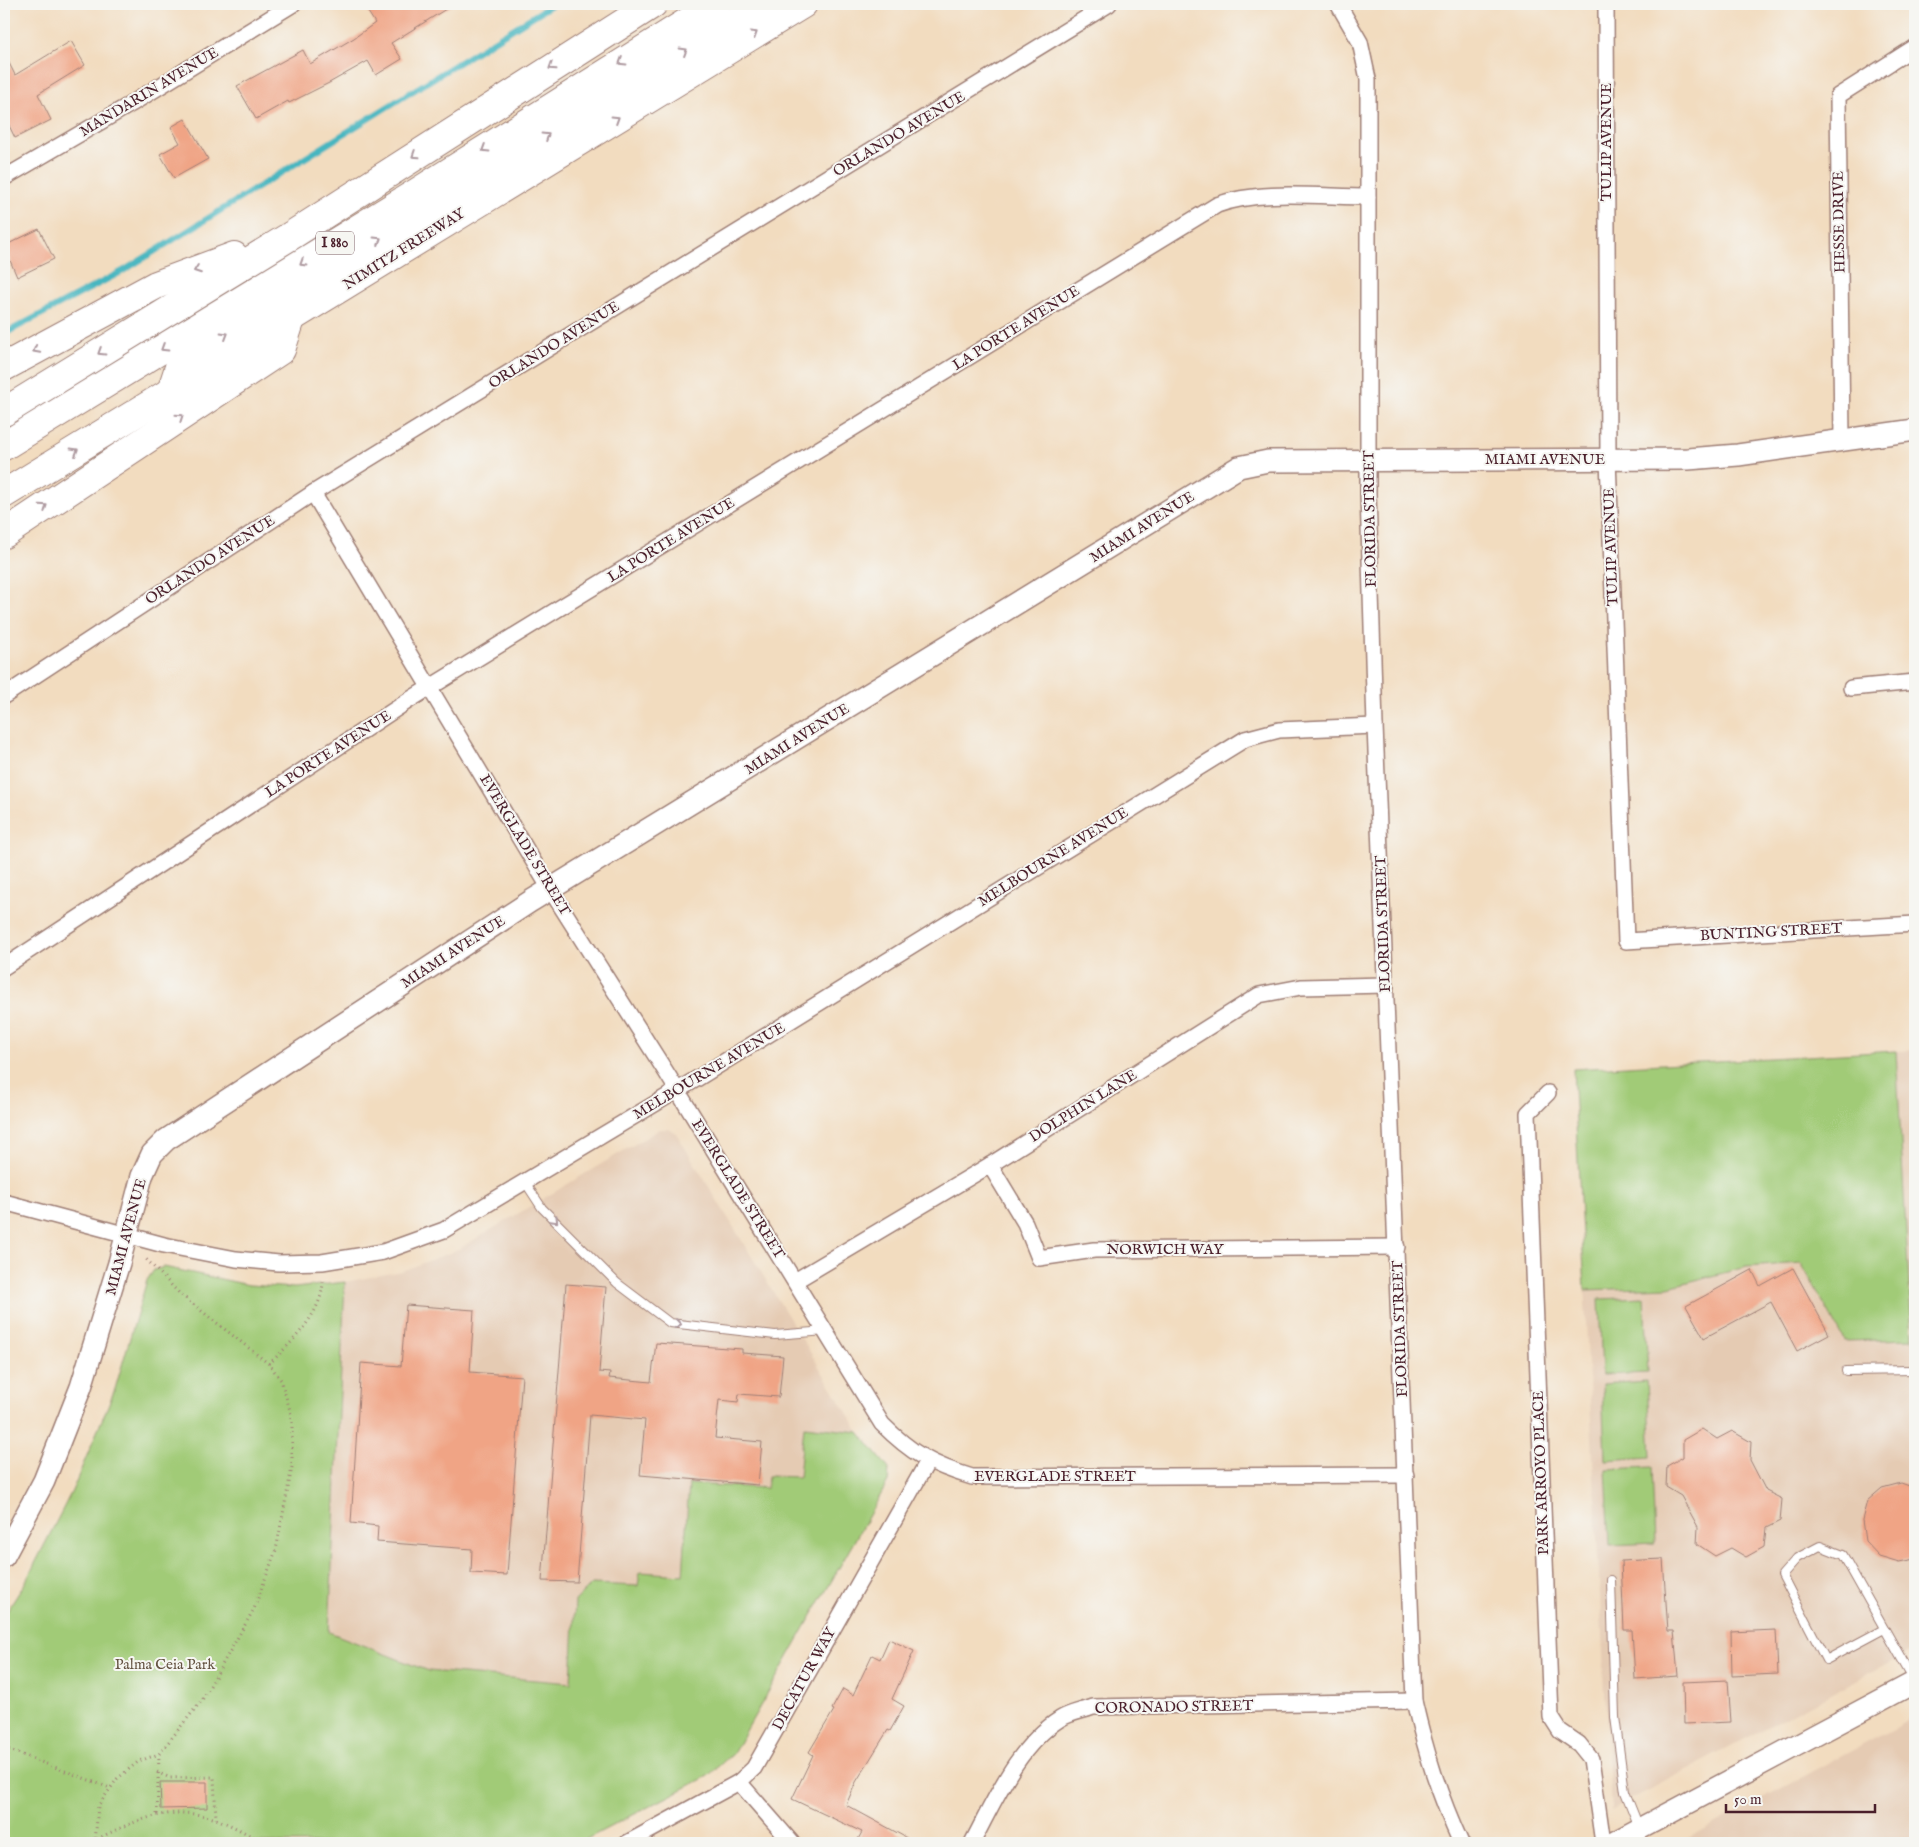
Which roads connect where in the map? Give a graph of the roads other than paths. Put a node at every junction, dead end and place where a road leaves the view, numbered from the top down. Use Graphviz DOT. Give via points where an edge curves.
graph roads {
  1 [pos="293,4"];
  2 [pos="652,4"];
  3 [pos="716,4"];
  4 [pos="763,4"];
  5 [pos="803,4"];
  6 [pos="1110,4"];
  7 [pos="1338,4"];
  8 [pos="1606,4"];
  9 [pos="663,36"];
  10 [pos="593,40"];
  11 [pos="1915,47"];
  12 [pos="4,178"];
  13 [pos="1368,197"];
  14 [pos="292,235"];
  15 [pos="291,319"];
  16 [pos="4,367"];
  17 [pos="171,392"];
  18 [pos="4,412"];
  19 [pos="1915,430"];
  20 [pos="1842,440"];
  21 [pos="4,446"];
  22 [pos="1608,459"];
  23 [pos="1369,460"];
  24 [pos="313,493"];
  25 [pos="4,494"];
  26 [pos="4,534"];
  27 [pos="1915,682"];
  28 [pos="430,688"];
  29 [pos="1851,688"];
  30 [pos="4,696"];
  31 [pos="1375,726"];
  32 [pos="550,889"];
  33 [pos="1915,924"];
  34 [pos="1626,940"];
  35 [pos="4,967"];
  36 [pos="1386,985"];
  37 [pos="677,1091"];
  38 [pos="1548,1093"];
  39 [pos="990,1165"];
  40 [pos="525,1182"];
  41 [pos="4,1202"];
  42 [pos="127,1235"];
  43 [pos="1397,1247"];
  44 [pos="795,1281"];
  45 [pos="826,1331"];
  46 [pos="1915,1370"];
  47 [pos="1846,1371"];
  48 [pos="928,1461"];
  49 [pos="1406,1475"];
  50 [pos="4,1556"];
  51 [pos="1611,1580"];
  52 [pos="1884,1628"];
  53 [pos="1915,1683"];
  54 [pos="1414,1701"];
  55 [pos="738,1782"];
  56 [pos="1640,1829"];
  57 [pos="626,1843"];
  58 [pos="792,1843"];
  59 [pos="972,1843"];
  60 [pos="1461,1843"];
  61 [pos="1603,1843"];
  62 [pos="1613,1843"];
  1 -- 12 [label="street, MANDARIN AVENUE"];
  2 -- 10 [label="highway, I 880"];
  3 -- 9 [label="highway, I 880"];
  17 -- 4 [label="highway, I 880, one-way" via="181,361"];
  15 -- 5 [label="highway, NIMITZ FREEWAY / I 880, one-way"];
  6 -- 24 [label="street, ORLANDO AVENUE"];
  7 -- 13 [label="street, FLORIDA STREET" via="1360,42 1368,79"];
  8 -- 22 [label="street, TULIP AVENUE"];
  9 -- 10 [label="highway"];
  9 -- 21 [label="highway, I 880, one-way" via="416,193"];
  10 -- 14 [label="highway, I 880, one-way"];
  11 -- 20 [label="street, HESSE DRIVE" via="1838,96"];
  13 -- 23 [label="street, FLORIDA STREET"];
  13 -- 28 [label="street, LA PORTE AVENUE" via="1256,196 1217,205"];
  14 -- 16 [label="highway, one-way" via="156,285"];
  14 -- 18 [label="highway, I 880, one-way"];
  15 -- 17 [label="highway, NIMITZ FREEWAY / I 880"];
  26 -- 15 [label="highway, one-way" via="282,350"];
  25 -- 17 [label="highway, NIMITZ FREEWAY / I 880, one-way"];
  19 -- 20 [label="street, MIAMI AVENUE"];
  20 -- 22 [label="street, MIAMI AVENUE" via="1738,455"];
  22 -- 23 [label="street, MIAMI AVENUE"];
  22 -- 34 [label="street, TULIP AVENUE"];
  23 -- 31 [label="street, FLORIDA STREET"];
  23 -- 32 [label="street, MIAMI AVENUE" via="1268,460 1239,467"];
  24 -- 28 [label="street, EVERGLADE STREET"];
  24 -- 30 [label="street, ORLANDO AVENUE"];
  27 -- 29 [label="street"];
  28 -- 32 [label="street, EVERGLADE STREET"];
  28 -- 35 [label="street, LA PORTE AVENUE"];
  31 -- 36 [label="street, FLORIDA STREET"];
  31 -- 37 [label="street, MELBOURNE AVENUE" via="1279,730 1245,739"];
  32 -- 37 [label="street, EVERGLADE STREET"];
  32 -- 42 [label="street, MIAMI AVENUE" via="166,1140 152,1154 142,1176"];
  33 -- 34 [label="street, BUNTING STREET"];
  36 -- 39 [label="street, DOLPHIN LANE" via="1301,987 1259,995"];
  36 -- 43 [label="street, FLORIDA STREET"];
  37 -- 40 [label="street, MELBOURNE AVENUE"];
  37 -- 44 [label="street, EVERGLADE STREET"];
  38 -- 61 [label="street, PARK ARROYO PLACE" via="1528,1113 1551,1717 1560,1731 1579,1744 1591,1759"];
  39 -- 43 [label="street, NORWICH WAY" via="1025,1223 1039,1258 1094,1250"];
  39 -- 44 [label="street, DOLPHIN LANE"];
  40 -- 42 [label="street, MELBOURNE AVENUE" via="444,1230 383,1252 322,1262 236,1259"];
  40 -- 45 [label="lane, one-way" via="542,1208 617,1283 670,1323 775,1334"];
  41 -- 42 [label="street, MELBOURNE AVENUE"];
  42 -- 50 [label="street, MIAMI AVENUE" via="81,1387 44,1481"];
  43 -- 49 [label="street, FLORIDA STREET"];
  44 -- 45 [label="street, EVERGLADE STREET"];
  45 -- 48 [label="street, EVERGLADE STREET" via="882,1424 904,1446"];
  46 -- 47 [label="lane"];
  48 -- 49 [label="street, EVERGLADE STREET" via="972,1477"];
  48 -- 55 [label="street, DECATUR WAY" via="754,1768"];
  49 -- 54 [label="street, FLORIDA STREET"];
  51 -- 56 [label="lane" via="1615,1717 1626,1792"];
  52 -- 52 [label="lane" via="1843,1555 1820,1546 1797,1558 1782,1575 1826,1660"];
  52 -- 53 [label="lane"];
  53 -- 56 [label="street"];
  54 -- 59 [label="street, CORONADO STREET" via="1093,1707 1062,1718 1037,1736 1004,1784"];
  54 -- 60 [label="street, FLORIDA STREET" via="1428,1759"];
  55 -- 57 [label="street, DECATUR WAY"];
  55 -- 58 [label="street"];
  56 -- 62 [label="street"];
}
